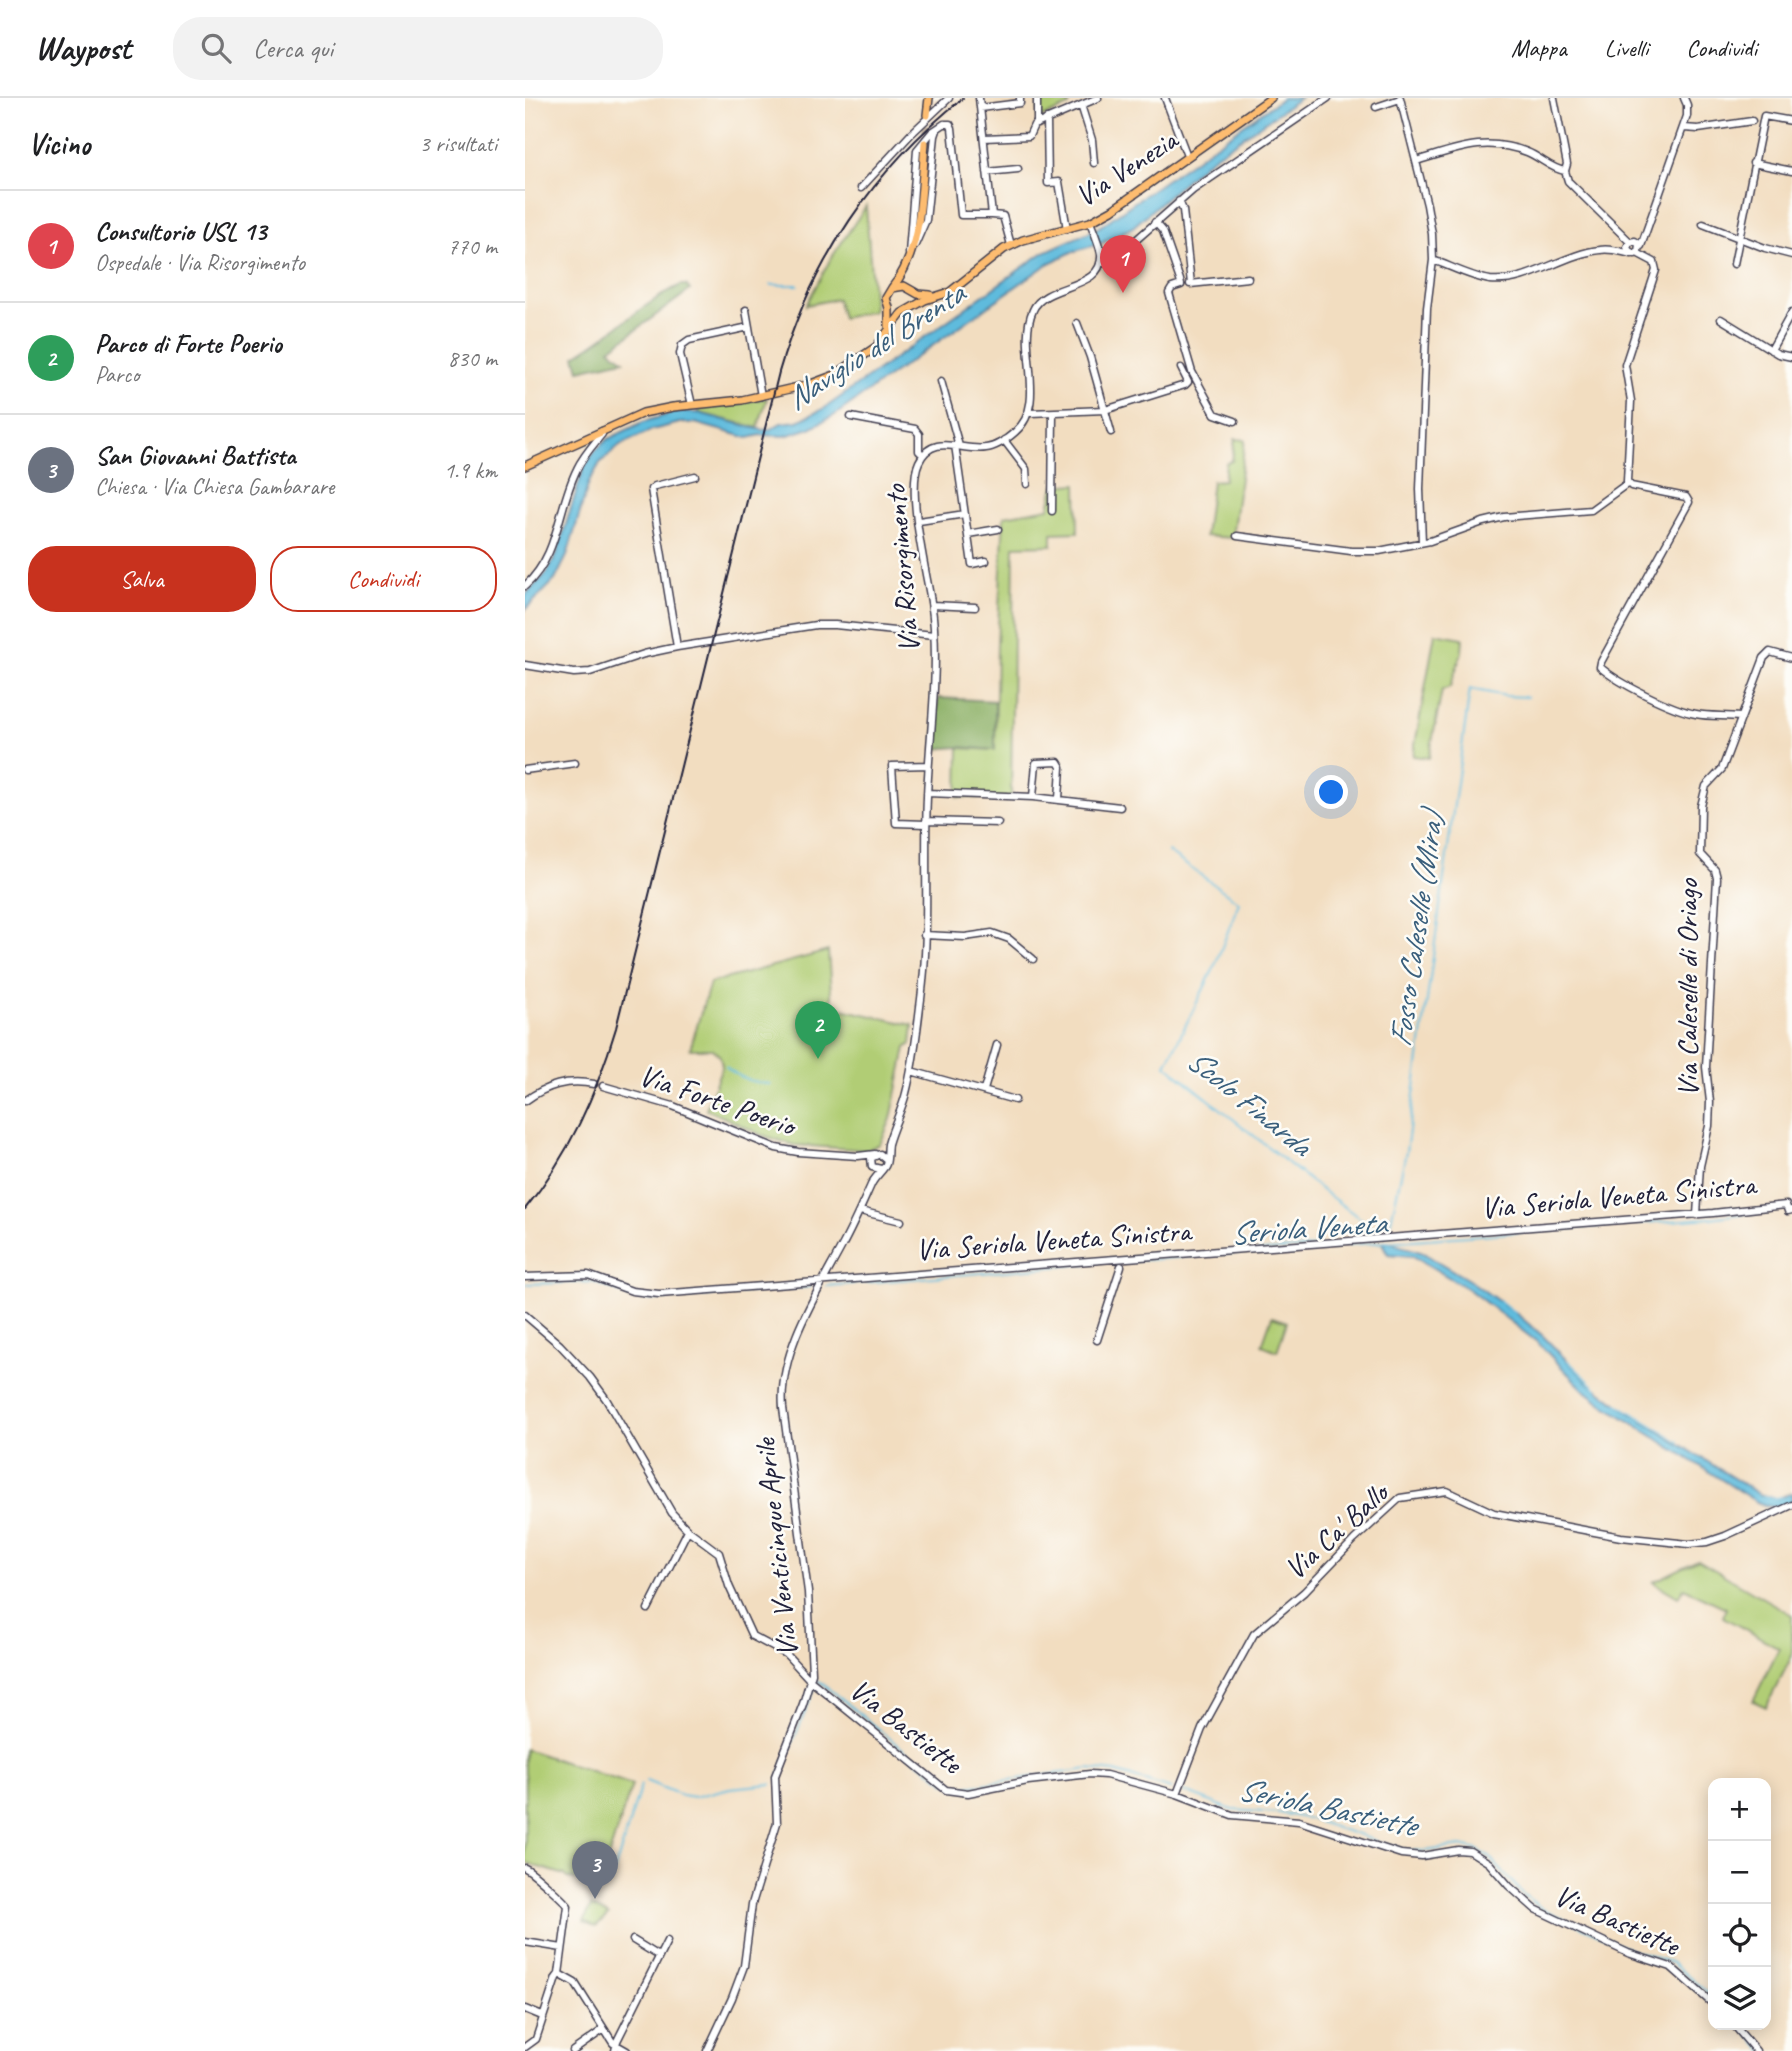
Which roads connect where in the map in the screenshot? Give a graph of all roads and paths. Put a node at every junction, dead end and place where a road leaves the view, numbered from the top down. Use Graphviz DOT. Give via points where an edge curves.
graph roads {
  1 [pos="929,98"];
  2 [pos="949,98"];
  3 [pos="979,98"];
  4 [pos="1020,98"];
  5 [pos="1037,98"];
  6 [pos="1070,98"];
  7 [pos="1098,98"];
  8 [pos="1165,98"];
  9 [pos="1271,98"];
  10 [pos="1328,98"];
  11 [pos="1400,98"];
  12 [pos="1554,98"];
  13 [pos="1684,98"];
  14 [pos="1081,105"];
  15 [pos="1376,107"];
  16 [pos="980,108"];
  17 [pos="1072,109"];
  18 [pos="927,115"];
  19 [pos="1047,120"];
  20 [pos="1752,121"];
  21 [pos="1792,121"];
  22 [pos="944,124"];
  23 [pos="1037,124"];
  24 [pos="1684,128"];
  25 [pos="983,138"];
  26 [pos="925,143"];
  27 [pos="1187,156"];
  28 [pos="1416,162"];
  29 [pos="1094,163"];
  30 [pos="1753,163"];
  31 [pos="1018,169"];
  32 [pos="1565,171"];
  33 [pos="1792,171"];
  34 [pos="987,172"];
  35 [pos="861,188"];
  36 [pos="1179,201"];
  37 [pos="992,215"];
  38 [pos="1156,222"];
  39 [pos="1703,224"];
  40 [pos="1091,225"];
  41 [pos="1067,229"];
  42 [pos="1739,237"];
  43 [pos="1630,242"];
  44 [pos="1011,245"];
  45 [pos="1099,248"];
  46 [pos="1123,249"];
  47 [pos="1637,251"];
  48 [pos="1792,255"];
  49 [pos="909,259"];
  50 [pos="1433,260"];
  51 [pos="1100,262"];
  52 [pos="1734,264"];
  53 [pos="1248,278"];
  54 [pos="963,281"];
  55 [pos="1191,284"];
  56 [pos="1181,285"];
  57 [pos="892,288"];
  58 [pos="910,290"];
  59 [pos="913,305"];
  60 [pos="890,308"];
  61 [pos="745,310"];
  62 [pos="1792,312"];
  63 [pos="902,313"];
  64 [pos="1721,319"];
  65 [pos="1077,323"];
  66 [pos="749,327"];
  67 [pos="889,330"];
  68 [pos="1771,351"];
  69 [pos="1792,357"];
  70 [pos="1181,368"];
  71 [pos="941,381"];
  72 [pos="761,396"];
  73 [pos="692,405"];
  74 [pos="1105,410"];
  75 [pos="1030,413"];
  76 [pos="1053,413"];
  77 [pos="851,417"];
  78 [pos="1235,421"];
  79 [pos="602,430"];
  80 [pos="1111,432"];
  81 [pos="1005,440"];
  82 [pos="957,445"];
  83 [pos="923,455"];
  84 [pos="525,467"];
  85 [pos="695,476"];
  86 [pos="1027,484"];
  87 [pos="1628,484"];
  88 [pos="1052,510"];
  89 [pos="965,514"];
  90 [pos="919,521"];
  91 [pos="998,529"];
  92 [pos="968,534"];
  93 [pos="1237,536"];
  94 [pos="1422,542"];
  95 [pos="986,561"];
  96 [pos="525,586"];
  97 [pos="932,606"];
  98 [pos="975,607"];
  99 [pos="934,635"];
  100 [pos="677,647"];
  101 [pos="1792,658"];
  102 [pos="525,665"];
  103 [pos="1740,717"];
  104 [pos="575,763"];
  105 [pos="928,765"];
  106 [pos="525,770"];
  107 [pos="927,793"];
  108 [pos="1033,797"];
  109 [pos="1059,799"];
  110 [pos="1120,807"];
  111 [pos="926,822"];
  112 [pos="997,823"];
  113 [pos="924,935"];
  114 [pos="1033,959"];
  115 [pos="997,1045"];
  116 [pos="911,1071"];
  117 [pos="594,1084"];
  118 [pos="603,1086"];
  119 [pos="984,1090"];
  120 [pos="1015,1100"];
  121 [pos="525,1101"];
  122 [pos="888,1145"];
  123 [pos="876,1154"];
  124 [pos="858,1156"];
  125 [pos="886,1159"];
  126 [pos="871,1165"];
  127 [pos="881,1169"];
  128 [pos="872,1181"];
  129 [pos="1788,1208"];
  130 [pos="860,1211"];
  131 [pos="1697,1214"];
  132 [pos="901,1221"];
  133 [pos="1121,1266"];
  134 [pos="525,1278"];
  135 [pos="822,1280"];
  136 [pos="525,1315"];
  137 [pos="1097,1340"];
  138 [pos="1792,1505"];
  139 [pos="688,1531"];
  140 [pos="647,1609"];
  141 [pos="811,1681"];
  142 [pos="1177,1794"];
  143 [pos="525,1868"];
  144 [pos="633,1940"];
  145 [pos="667,1941"];
  146 [pos="525,1942"];
  147 [pos="562,1948"];
  148 [pos="659,1956"];
  149 [pos="559,1974"];
  150 [pos="1708,2000"];
  151 [pos="525,2009"];
  152 [pos="542,2016"];
  153 [pos="604,2029"];
  154 [pos="1738,2030"];
  155 [pos="525,2047"];
  156 [pos="616,2048"];
  157 [pos="573,2051"];
  158 [pos="627,2051"];
  159 [pos="707,2051"];
  160 [pos="1756,2051"];
  1 -- 18 [label="main road"];
  2 -- 35 [label="street"];
  3 -- 16 [label="street"];
  4 -- 16 [label="street" via="1020,103"];
  5 -- 23 [label="street"];
  6 -- 17 [label="street"];
  7 -- 14 [label="street"];
  8 -- 27 [label="street"];
  9 -- 27 [label="main road, Via Venezia"];
  10 -- 36 [label="street"];
  11 -- 15 [label="street"];
  11 -- 28 [label="street"];
  12 -- 32 [label="street"];
  13 -- 24 [label="street" via="1688,109"];
  14 -- 17 [label="street"];
  14 -- 29 [label="street"];
  16 -- 25 [label="street"];
  17 -- 19 [label="street"];
  19 -- 23 [label="street"];
  19 -- 41 [label="street" via="1048,183 1059,182"];
  20 -- 24 [label="street"];
  21 -- 30 [label="street" via="1764,116"];
  22 -- 37 [label="street" via="952,128 961,215"];
  22 -- 49 [label="street" via="935,136 926,220"];
  22 -- 49 [label="street" via="917,150"];
  23 -- 25 [label="street" via="1030,136"];
  24 -- 47 [label="street"];
  25 -- 34 [label="street"];
  26 -- 49 [label="main road" via="921,199"];
  27 -- 40 [label="main road, Via Venezia"];
  28 -- 32 [label="street" via="1482,143 1527,152"];
  28 -- 50 [label="street" via="1430,219"];
  30 -- 33 [label="street"];
  30 -- 42 [label="street"];
  31 -- 34 [label="street"];
  32 -- 43 [label="street" via="1568,181"];
  34 -- 37 [label="street"];
  36 -- 38 [label="street"];
  36 -- 55 [label="street"];
  37 -- 44 [label="street" via="1003,216"];
  38 -- 46 [label="street"];
  38 -- 56 [label="street"];
  39 -- 42 [label="street"];
  40 -- 41 [label="main road, Via Venezia"];
  40 -- 45 [label="street"];
  41 -- 44 [label="main road, Via Venezia"];
  42 -- 48 [label="street"];
  42 -- 52 [label="street"];
  43 -- 47 [label="street" via="1635,241"];
  43 -- 47 [label="street" via="1627,247"];
  44 -- 54 [label="main road, Via Venezia"];
  45 -- 46 [label="street" via="1110,253"];
  45 -- 51 [label="street"];
  46 -- 51 [label="street"];
  47 -- 50 [label="street" via="1596,250 1498,280"];
  47 -- 87 [label="street" via="1654,262 1656,270 1625,365 1630,394"];
  49 -- 57 [label="main road"];
  49 -- 58 [label="main road" via="906,276"];
  50 -- 94 [label="street" via="1427,308"];
  51 -- 75 [label="street" via="1090,277 1039,300 1033,308"];
  53 -- 55 [label="street"];
  54 -- 58 [label="main road, Via Venezia" via="932,294"];
  54 -- 59 [label="main road, Via Venezia" via="945,294"];
  55 -- 56 [label="street"];
  56 -- 78 [label="street" via="1169,293 1192,372 1215,414"];
  57 -- 58 [label="main road" via="901,285"];
  57 -- 60 [label="main road" via="886,298"];
  58 -- 59 [label="main road"];
  59 -- 63 [label="main road"];
  60 -- 63 [label="main road"];
  60 -- 67 [label="main road"];
  61 -- 66 [label="street"];
  62 -- 68 [label="street"];
  63 -- 67 [label="main road"];
  64 -- 68 [label="street"];
  65 -- 74 [label="street"];
  66 -- 72 [label="street"];
  66 -- 73 [label="street" via="682,345"];
  67 -- 72 [label="main road" via="876,347 841,371 819,382"];
  68 -- 69 [label="street"];
  70 -- 74 [label="street" via="1187,384"];
  71 -- 82 [label="street"];
  72 -- 73 [label="main road"];
  73 -- 79 [label="main road" via="643,413"];
  74 -- 76 [label="street"];
  74 -- 80 [label="street"];
  75 -- 76 [label="street"];
  75 -- 81 [label="street"];
  76 -- 88 [label="street"];
  77 -- 83 [label="street, Via Risorgimento" via="915,429"];
  79 -- 84 [label="main road"];
  79 -- 96 [label="street" via="576,470 551,549"];
  81 -- 82 [label="street, Via Risorgimento" via="986,448"];
  81 -- 86 [label="street" via="1026,469"];
  82 -- 83 [label="street, Via Risorgimento" via="937,446"];
  82 -- 89 [label="street"];
  83 -- 90 [label="street, Via Risorgimento" via="915,481"];
  85 -- 100 [label="street" via="651,489"];
  87 -- 94 [label="street" via="1591,510 1504,517"];
  87 -- 103 [label="street" via="1686,497 1689,502 1600,667 1685,711"];
  89 -- 90 [label="street"];
  89 -- 92 [label="street"];
  90 -- 97 [label="street, Via Risorgimento"];
  91 -- 92 [label="street"];
  92 -- 95 [label="street" via="972,564"];
  93 -- 94 [label="street" via="1369,552"];
  97 -- 98 [label="street"];
  97 -- 99 [label="street, Via Risorgimento"];
  99 -- 100 [label="street" via="823,625"];
  99 -- 105 [label="street, Via Risorgimento"];
  100 -- 102 [label="street" via="590,673"];
  101 -- 103 [label="street, Via Caleselle di Oriago" via="1766,654"];
  103 -- 131 [label="street, Via Caleselle di Oriago" via="1722,769 1707,783 1701,806 1700,854 1717,878 1706,1067 1709,1126 1700,1166"];
  104 -- 106 [label="street"];
  105 -- 107 [label="street, Via Risorgimento"];
  105 -- 111 [label="street" via="892,766 897,823"];
  107 -- 108 [label="street"];
  107 -- 111 [label="street, Via Risorgimento"];
  108 -- 109 [label="street"];
  108 -- 109 [label="street" via="1036,763 1058,762"];
  109 -- 110 [label="street"];
  111 -- 112 [label="street"];
  111 -- 113 [label="street, Via Risorgimento"];
  113 -- 114 [label="street" via="992,933 1009,939"];
  113 -- 116 [label="street, Via Risorgimento"];
  115 -- 119 [label="street"];
  116 -- 119 [label="street"];
  116 -- 122 [label="street, Via Risorgimento"];
  117 -- 121 [label="street, Via Forte Poerio" via="559,1083"];
  118 -- 124 [label="street, Via Forte Poerio" via="673,1107 776,1148"];
  119 -- 120 [label="street"];
  122 -- 123 [label="street, Via Risorgimento"];
  122 -- 125 [label="street, Via Risorgimento"];
  123 -- 124 [label="street"];
  123 -- 125 [label="street"];
  123 -- 126 [label="street, Via Risorgimento"];
  124 -- 126 [label="street"];
  125 -- 127 [label="street, Via Risorgimento"];
  126 -- 127 [label="street"];
  126 -- 128 [label="street, Via Risorgimento"];
  127 -- 128 [label="street, Via Risorgimento"];
  128 -- 130 [label="street, Via Risorgimento"];
  129 -- 131 [label="street, Via Seriola Veneta Sinistra"];
  130 -- 132 [label="street"];
  130 -- 135 [label="street, Via Risorgimento"];
  131 -- 135 [label="street, Via Seriola Veneta Sinistra"];
  133 -- 137 [label="street"];
  134 -- 135 [label="street, Via Seriola Veneta Sinistra" via="588,1275 647,1294"];
  135 -- 141 [label="street, Via Venticinque Aprile" via="781,1387 808,1592"];
  136 -- 139 [label="street, Via Bastiette" via="561,1345 599,1388 659,1493"];
  138 -- 142 [label="street, Via Ca' Ballo" via="1725,1536 1689,1544 1621,1537 1495,1513 1447,1491 1400,1498 1254,1634 1202,1729"];
  139 -- 140 [label="street"];
  139 -- 141 [label="street, Via Bastiette" via="719,1553 752,1636 794,1661"];
  141 -- 142 [label="street, Via Bastiette" via="953,1792 1090,1773"];
  141 -- 159 [label="street, Via Venticinque Aprile" via="775,1776 777,1823 752,1904 744,1966"];
  142 -- 150 [label="street, Via Bastiette" via="1232,1815 1299,1821 1401,1854 1474,1852 1535,1909 1628,1953 1671,1967"];
  143 -- 147 [label="street" via="567,1903"];
  144 -- 148 [label="street"];
  145 -- 148 [label="street"];
  146 -- 147 [label="street"];
  147 -- 149 [label="street"];
  148 -- 156 [label="street"];
  149 -- 152 [label="street"];
  149 -- 153 [label="street" via="579,1987"];
  151 -- 152 [label="street"];
  152 -- 155 [label="street" via="536,2039"];
  153 -- 156 [label="street"];
  153 -- 157 [label="street"];
  154 -- 160 [label="street"];
  156 -- 158 [label="street"];
}
